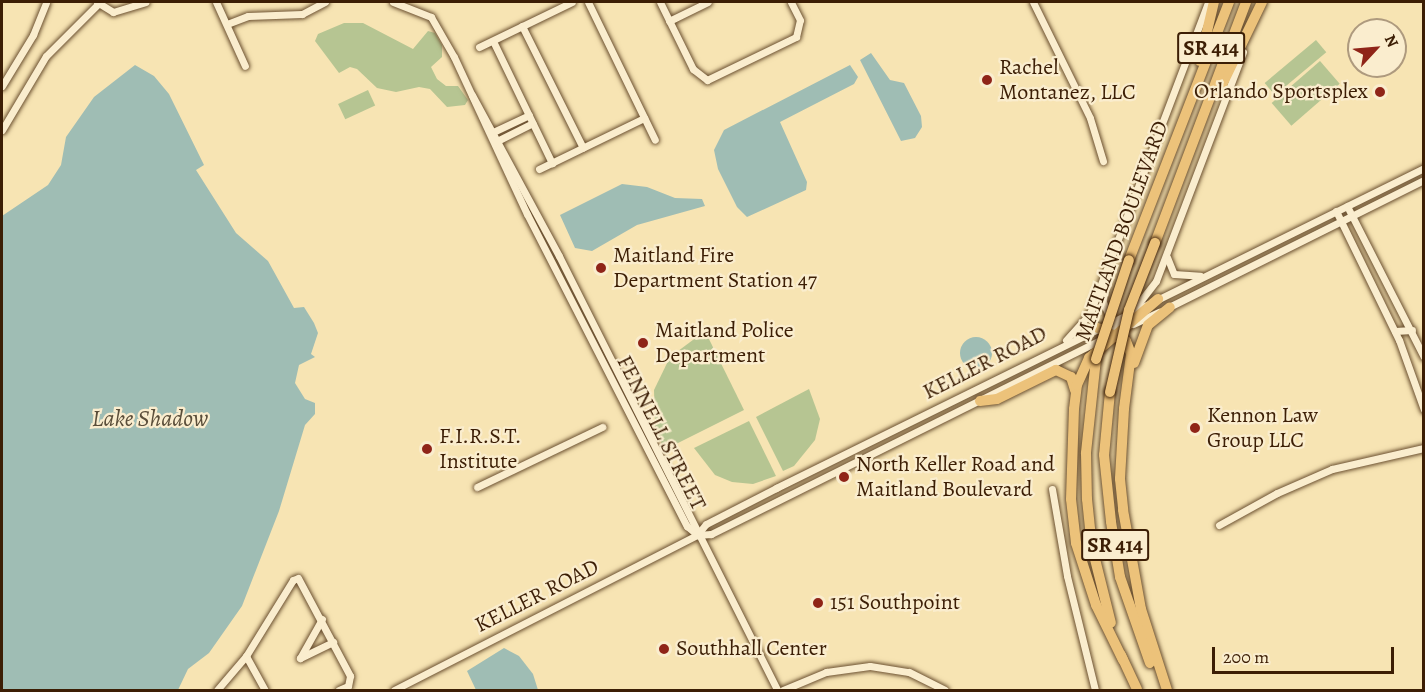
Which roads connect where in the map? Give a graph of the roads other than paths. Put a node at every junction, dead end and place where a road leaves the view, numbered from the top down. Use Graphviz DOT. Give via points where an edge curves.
graph roads {
  1 [pos="46,2"];
  2 [pos="98,2"];
  3 [pos="146,2"];
  4 [pos="216,2"];
  5 [pos="325,2"];
  6 [pos="393,2"];
  7 [pos="572,2"];
  8 [pos="588,2"];
  9 [pos="660,2"];
  10 [pos="708,2"];
  11 [pos="791,2"];
  12 [pos="1033,2"];
  13 [pos="1208,2"];
  14 [pos="1214,2"];
  15 [pos="1229,2"];
  16 [pos="1246,2"];
  17 [pos="1262,2"];
  18 [pos="669,21"];
  19 [pos="227,24"];
  20 [pos="522,26"];
  21 [pos="493,41"];
  22 [pos="479,47"];
  23 [pos="245,66"];
  24 [pos="2,86"];
  25 [pos="1193,94"];
  26 [pos="529,115"];
  27 [pos="644,118"];
  28 [pos="514,122"];
  29 [pos="533,123"];
  30 [pos="2,130"];
  31 [pos="518,130"];
  32 [pos="491,133"];
  33 [pos="655,140"];
  34 [pos="495,141"];
  35 [pos="583,148"];
  36 [pos="1190,153"];
  37 [pos="1103,161"];
  38 [pos="552,163"];
  39 [pos="1424,168"];
  40 [pos="539,169"];
  41 [pos="1424,180"];
  42 [pos="1347,206"];
  43 [pos="1336,211"];
  44 [pos="1353,215"];
  45 [pos="1341,221"];
  46 [pos="1167,252"];
  47 [pos="1109,264"];
  48 [pos="1202,275"];
  49 [pos="1158,298"];
  50 [pos="1170,307"];
  51 [pos="1131,311"];
  52 [pos="1098,328"];
  53 [pos="1117,328"];
  54 [pos="1412,330"];
  55 [pos="1395,331"];
  56 [pos="1399,340"];
  57 [pos="1062,345"];
  58 [pos="1424,357"];
  59 [pos="1129,375"];
  60 [pos="1076,391"];
  61 [pos="964,394"];
  62 [pos="955,398"];
  63 [pos="980,401"];
  64 [pos="965,408"];
  65 [pos="1424,410"];
  66 [pos="602,427"];
  67 [pos="1424,448"];
  68 [pos="851,450"];
  69 [pos="857,461"];
  70 [pos="477,487"];
  71 [pos="1052,489"];
  72 [pos="1219,525"];
  73 [pos="697,535"];
  74 [pos="322,619"];
  75 [pos="333,642"];
  76 [pos="246,656"];
  77 [pos="1123,660"];
  78 [pos="217,690"];
  79 [pos="265,690"];
  80 [pos="339,690"];
  81 [pos="393,690"];
  82 [pos="777,690"];
  83 [pos="783,690"];
  84 [pos="945,690"];
  85 [pos="1095,690"];
  86 [pos="1137,690"];
  87 [pos="1165,690"];
  1 -- 24 [label="street" via="33,34"];
  2 -- 3 [label="street" via="113,12"];
  2 -- 30 [label="street" via="46,56"];
  4 -- 19 [label="street"];
  5 -- 19 [label="street" via="302,14 248,16"];
  6 -- 32 [label="street, FENNELL STREET" via="431,17"];
  7 -- 20 [label="street"];
  8 -- 27 [label="street"];
  9 -- 18 [label="street"];
  10 -- 18 [label="street"];
  11 -- 18 [label="street" via="800,20 796,37 706,80 697,77"];
  12 -- 37 [label="street" via="1090,118"];
  13 -- 47 [label="street"];
  14 -- 25 [label="highway"];
  15 -- 25 [label="highway, MAITLAND BOULEVARD / SR 414"];
  16 -- 36 [label="highway, MAITLAND BOULEVARD / SR 414"];
  17 -- 36 [label="highway"];
  17 -- 46 [label="street"];
  19 -- 23 [label="street"];
  20 -- 21 [label="street"];
  20 -- 35 [label="street"];
  21 -- 22 [label="street"];
  21 -- 26 [label="street"];
  25 -- 77 [label="highway, MAITLAND BOULEVARD / SR 414, bridge" via="1129,260 1096,359 1089,409 1086,453 1092,547"];
  26 -- 28 [label="street"];
  26 -- 29 [label="street"];
  27 -- 33 [label="street"];
  27 -- 35 [label="street"];
  28 -- 31 [label="street"];
  28 -- 32 [label="street"];
  29 -- 31 [label="street"];
  29 -- 38 [label="street"];
  31 -- 34 [label="street"];
  32 -- 34 [label="street, FENNELL STREET"];
  34 -- 73 [label="street, FENNELL STREET"];
  35 -- 38 [label="street"];
  36 -- 87 [label="highway, MAITLAND BOULEVARD / SR 414, bridge" via="1129,310 1110,392 1104,455 1120,577 1137,632"];
  38 -- 40 [label="street"];
  39 -- 42 [label="street, KELLER ROAD"];
  41 -- 44 [label="street, KELLER ROAD"];
  42 -- 43 [label="street, KELLER ROAD"];
  42 -- 44 [label="street"];
  43 -- 45 [label="street"];
  43 -- 48 [label="street, KELLER ROAD"];
  44 -- 45 [label="street, KELLER ROAD"];
  44 -- 54 [label="street"];
  45 -- 50 [label="street, KELLER ROAD"];
  45 -- 55 [label="street"];
  46 -- 48 [label="street" via="1174,274"];
  46 -- 51 [label="street" via="1156,281"];
  47 -- 53 [label="street" via="1103,302"];
  47 -- 57 [label="street" via="1090,313"];
  48 -- 49 [label="street, KELLER ROAD"];
  49 -- 51 [label="street, KELLER ROAD"];
  49 -- 53 [label="highway"];
  50 -- 53 [label="street, KELLER ROAD"];
  50 -- 59 [label="highway" via="1148,325"];
  51 -- 53 [label="street, KELLER ROAD"];
  52 -- 53 [label="highway"];
  52 -- 57 [label="street, KELLER ROAD"];
  53 -- 59 [label="highway" via="1129,346"];
  53 -- 60 [label="highway" via="1083,366"];
  53 -- 63 [label="street, KELLER ROAD"];
  54 -- 55 [label="street"];
  54 -- 56 [label="street"];
  54 -- 58 [label="street"];
  55 -- 56 [label="street"];
  56 -- 65 [label="street"];
  57 -- 61 [label="street, KELLER ROAD"];
  59 -- 87 [label="highway" via="1120,469 1123,510 1141,609"];
  60 -- 63 [label="highway" via="1071,377 1056,370 997,399"];
  60 -- 77 [label="highway" via="1071,499 1076,543 1096,605"];
  61 -- 62 [label="street, KELLER ROAD"];
  61 -- 64 [label="street"];
  62 -- 64 [label="street"];
  62 -- 68 [label="street, KELLER ROAD"];
  63 -- 64 [label="street, KELLER ROAD"];
  64 -- 69 [label="street, KELLER ROAD"];
  66 -- 70 [label="street"];
  67 -- 72 [label="street" via="1332,469 1276,493"];
  68 -- 69 [label="street"];
  68 -- 73 [label="street, KELLER ROAD" via="706,524"];
  69 -- 73 [label="street, KELLER ROAD" via="711,534"];
  71 -- 85 [label="street" via="1069,588"];
  73 -- 81 [label="street, KELLER ROAD"];
  73 -- 82 [label="street, FENNELL STREET"];
  74 -- 75 [label="street"];
  74 -- 75 [label="street" via="300,658"];
  74 -- 76 [label="street" via="303,580 293,580"];
  75 -- 80 [label="street" via="351,681"];
  76 -- 78 [label="street"];
  76 -- 79 [label="street"];
  77 -- 86 [label="highway, MAITLAND BOULEVARD / SR 414"];
  83 -- 84 [label="street" via="826,672 870,666 909,672"];
}
